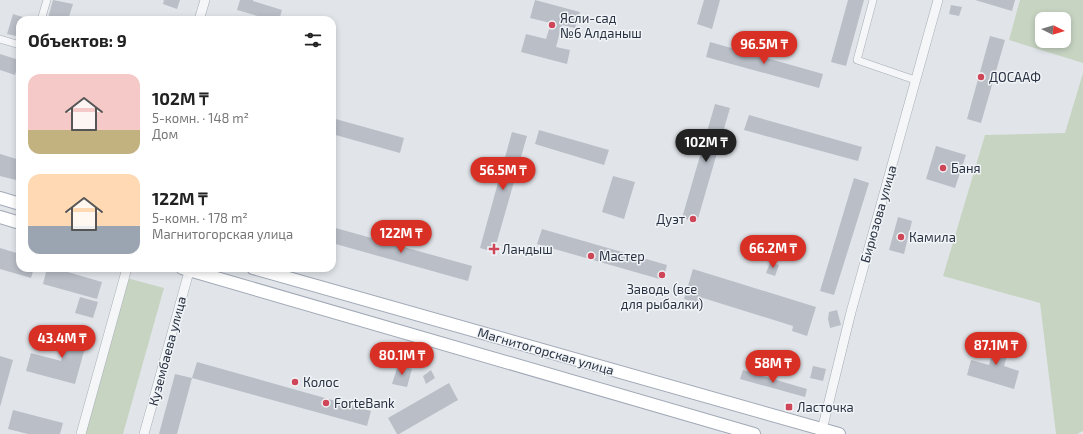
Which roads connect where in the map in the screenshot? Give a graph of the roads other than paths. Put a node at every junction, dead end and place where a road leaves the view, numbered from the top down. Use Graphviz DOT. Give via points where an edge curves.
graph roads {
  1 [pos="47,0"];
  2 [pos="205,0"];
  3 [pos="873,0"];
  4 [pos="938,0"];
  5 [pos="42,16"];
  6 [pos="200,16"];
  7 [pos="0,39"];
  8 [pos="16,44"];
  9 [pos="915,80"];
  10 [pos="0,198"];
  11 [pos="16,203"];
  12 [pos="0,217"];
  13 [pos="16,222"];
  14 [pos="127,272"];
  15 [pos="186,272"];
  16 [pos="197,272"];
  17 [pos="266,272"];
  18 [pos="821,432"];
  19 [pos="81,434"];
  20 [pos="144,434"];
  21 [pos="754,434"];
  22 [pos="839,434"];
  1 -- 5 [label="street"];
  2 -- 6 [label="street"];
  3 -- 9 [label="street" via="857,60"];
  4 -- 9 [label="street, Бирюзова улица"];
  7 -- 8 [label="street"];
  9 -- 18 [label="street, Бирюзова улица"];
  10 -- 11 [label="main road"];
  12 -- 13 [label="main road"];
  14 -- 19 [label="street"];
  15 -- 20 [label="street, Кузембаева улица"];
  16 -- 21 [label="main road, Магнитогорская улица"];
  17 -- 18 [label="main road, Магнитогорская улица"];
  18 -- 22 [label="main road, Магнитогорская улица"];
}
